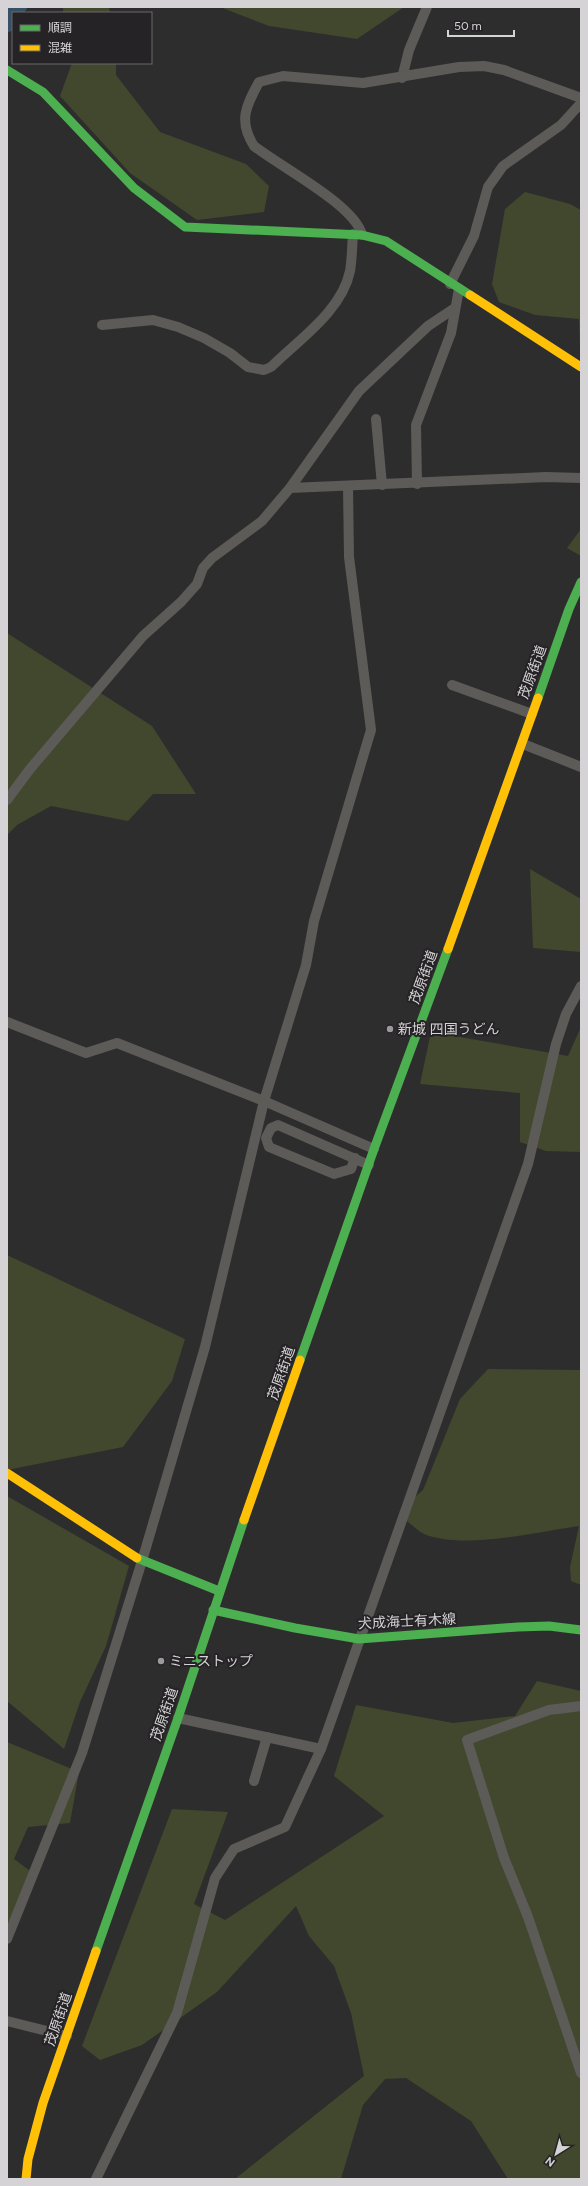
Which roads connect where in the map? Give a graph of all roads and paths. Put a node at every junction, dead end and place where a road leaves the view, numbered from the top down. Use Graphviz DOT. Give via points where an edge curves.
graph roads {
  1 [pos="426,7"];
  2 [pos="10,71"];
  3 [pos="402,78"];
  4 [pos="581,98"];
  5 [pos="581,103"];
  6 [pos="358,235"];
  7 [pos="455,286"];
  8 [pos="455,308"];
  9 [pos="102,325"];
  10 [pos="581,367"];
  11 [pos="376,419"];
  12 [pos="581,478"];
  13 [pos="417,484"];
  14 [pos="382,485"];
  15 [pos="348,487"];
  16 [pos="290,488"];
  17 [pos="581,582"];
  18 [pos="452,685"];
  19 [pos="532,714"];
  20 [pos="523,744"];
  21 [pos="581,767"];
  22 [pos="7,800"];
  23 [pos="581,986"];
  24 [pos="7,1022"];
  25 [pos="264,1101"];
  26 [pos="374,1149"];
  27 [pos="354,1158"];
  28 [pos="369,1165"];
  29 [pos="7,1473"];
  30 [pos="142,1561"];
  31 [pos="219,1591"];
  32 [pos="213,1610"];
  33 [pos="581,1630"];
  34 [pos="359,1639"];
  35 [pos="581,1706"];
  36 [pos="178,1718"];
  37 [pos="267,1737"];
  38 [pos="321,1749"];
  39 [pos="254,1780"];
  40 [pos="7,1939"];
  41 [pos="7,2021"];
  42 [pos="67,2036"];
  43 [pos="581,2073"];
  44 [pos="26,2179"];
  45 [pos="96,2179"];
  1 -- 3 [label="street" via="409,50"];
  2 -- 6 [label="main road" via="44,92 134,188 185,227"];
  3 -- 4 [label="street" via="459,67 484,66 504,70"];
  3 -- 6 [label="street" via="363,83 283,76 259,82 246,105 247,135 254,146 326,195 350,215 360,228"];
  5 -- 7 [label="street" via="561,125 504,166 488,187 474,236"];
  6 -- 7 [label="main road" via="386,241"];
  6 -- 9 [label="street" via="346,285 333,309 271,367 264,370 248,367 204,338 153,320"];
  7 -- 8 [label="street"];
  7 -- 10 [label="main road"];
  8 -- 13 [label="street" via="451,333 416,425"];
  8 -- 16 [label="street" via="428,326 359,391"];
  11 -- 14 [label="street"];
  12 -- 13 [label="street" via="546,477"];
  13 -- 14 [label="street"];
  14 -- 15 [label="street"];
  15 -- 16 [label="street"];
  15 -- 25 [label="street" via="349,557 371,730 314,921 306,964"];
  16 -- 22 [label="street" via="262,521 212,558 203,568 198,584 143,636 30,769"];
  17 -- 19 [label="main road, 茂原街道"];
  18 -- 19 [label="street"];
  19 -- 20 [label="main road, 茂原街道"];
  20 -- 21 [label="street"];
  20 -- 26 [label="main road, 茂原街道"];
  23 -- 34 [label="street" via="566,1014 556,1044 528,1164"];
  24 -- 25 [label="street" via="86,1053 117,1043"];
  25 -- 26 [label="street"];
  25 -- 30 [label="street" via="205,1346"];
  26 -- 28 [label="main road, 茂原街道"];
  27 -- 27 [label="street" via="278,1125 271,1128 266,1138 269,1147 334,1174 351,1169"];
  27 -- 28 [label="street"];
  28 -- 31 [label="main road, 茂原街道"];
  29 -- 30 [label="main road"];
  30 -- 31 [label="main road"];
  30 -- 40 [label="street" via="82,1753"];
  31 -- 32 [label="main road, 茂原街道"];
  32 -- 34 [label="main road, 犬成海士有木線"];
  32 -- 36 [label="main road, 茂原街道"];
  33 -- 34 [label="main road, 犬成海士有木線" via="549,1626 518,1627"];
  34 -- 38 [label="street"];
  35 -- 43 [label="street" via="550,1710 467,1740 504,1858 528,1917"];
  36 -- 37 [label="street"];
  36 -- 42 [label="main road, 茂原街道"];
  37 -- 38 [label="street"];
  37 -- 39 [label="street"];
  38 -- 45 [label="street" via="285,1827 234,1849 215,1878 176,2013"];
  41 -- 42 [label="street"];
  42 -- 44 [label="main road, 茂原街道" via="41,2110 28,2159"];
}
